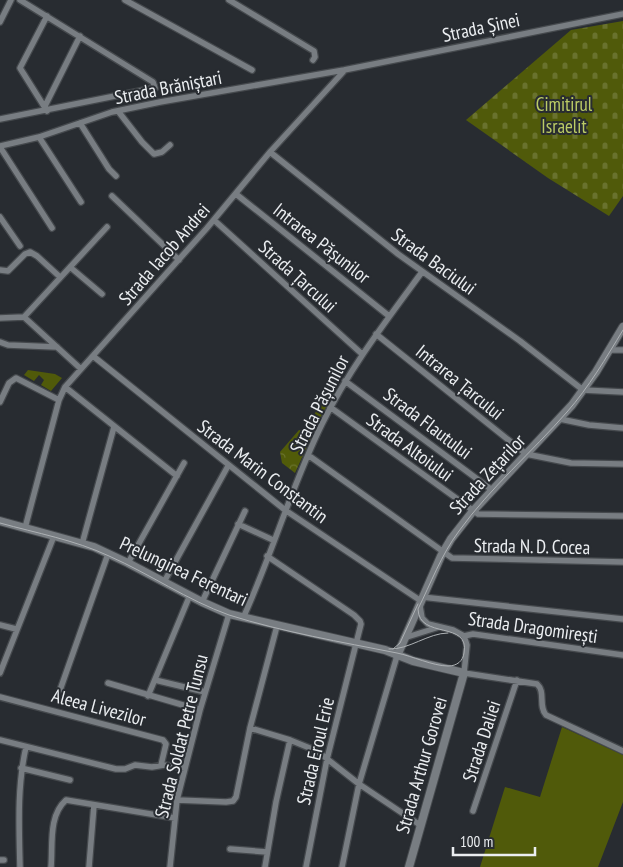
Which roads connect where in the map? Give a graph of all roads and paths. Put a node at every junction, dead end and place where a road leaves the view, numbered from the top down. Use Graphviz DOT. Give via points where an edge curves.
graph roads {
  1 [pos="11,0"];
  2 [pos="20,0"];
  3 [pos="125,0"];
  4 [pos="140,0"];
  5 [pos="229,0"];
  6 [pos="138,7"];
  7 [pos="623,14"];
  8 [pos="47,16"];
  9 [pos="0,22"];
  10 [pos="80,36"];
  11 [pos="313,60"];
  12 [pos="252,70"];
  13 [pos="344,70"];
  14 [pos="46,108"];
  15 [pos="118,111"];
  16 [pos="0,119"];
  17 [pos="80,123"];
  18 [pos="39,137"];
  19 [pos="170,145"];
  20 [pos="0,147"];
  21 [pos="270,152"];
  22 [pos="116,176"];
  23 [pos="236,194"];
  24 [pos="112,196"];
  25 [pos="82,202"];
  26 [pos="0,217"];
  27 [pos="214,220"];
  28 [pos="107,227"];
  29 [pos="52,228"];
  30 [pos="20,246"];
  31 [pos="179,260"];
  32 [pos="70,267"];
  33 [pos="0,270"];
  34 [pos="422,272"];
  35 [pos="60,277"];
  36 [pos="102,294"];
  37 [pos="389,316"];
  38 [pos="24,317"];
  39 [pos="0,318"];
  40 [pos="623,327"];
  41 [pos="376,334"];
  42 [pos="0,342"];
  43 [pos="57,347"];
  44 [pos="609,350"];
  45 [pos="623,350"];
  46 [pos="362,354"];
  47 [pos="93,356"];
  48 [pos="80,369"];
  49 [pos="345,381"];
  50 [pos="65,387"];
  51 [pos="583,390"];
  52 [pos="623,392"];
  53 [pos="59,400"];
  54 [pos="0,402"];
  55 [pos="330,407"];
  56 [pos="560,419"];
  57 [pos="114,426"];
  58 [pos="623,428"];
  59 [pos="526,454"];
  60 [pos="308,455"];
  61 [pos="184,463"];
  62 [pos="623,464"];
  63 [pos="228,466"];
  64 [pos="177,476"];
  65 [pos="492,490"];
  66 [pos="285,510"];
  67 [pos="245,511"];
  68 [pos="473,511"];
  69 [pos="623,516"];
  70 [pos="0,521"];
  71 [pos="238,524"];
  72 [pos="25,528"];
  73 [pos="54,536"];
  74 [pos="273,540"];
  75 [pos="82,544"];
  76 [pos="443,553"];
  77 [pos="108,554"];
  78 [pos="267,556"];
  79 [pos="623,562"];
  80 [pos="128,563"];
  81 [pos="164,582"];
  82 [pos="190,595"];
  83 [pos="421,600"];
  84 [pos="202,602"];
  85 [pos="229,614"];
  86 [pos="243,618"];
  87 [pos="623,619"];
  88 [pos="0,626"];
  89 [pos="277,626"];
  90 [pos="439,628"];
  91 [pos="16,630"];
  92 [pos="464,636"];
  93 [pos="404,638"];
  94 [pos="356,643"];
  95 [pos="385,650"];
  96 [pos="623,655"];
  97 [pos="397,656"];
  98 [pos="0,673"];
  99 [pos="464,673"];
  100 [pos="155,680"];
  101 [pos="517,680"];
  102 [pos="108,683"];
  103 [pos="60,690"];
  104 [pos="205,692"];
  105 [pos="148,696"];
  106 [pos="0,697"];
  107 [pos="200,710"];
  108 [pos="250,728"];
  109 [pos="0,740"];
  110 [pos="290,740"];
  111 [pos="26,747"];
  112 [pos="623,751"];
  113 [pos="327,759"];
  114 [pos="161,765"];
  115 [pos="21,768"];
  116 [pos="185,768"];
  117 [pos="70,780"];
  118 [pos="359,784"];
  119 [pos="177,800"];
  120 [pos="94,805"];
  121 [pos="473,811"];
  122 [pos="175,818"];
  123 [pos="420,826"];
  124 [pos="230,849"];
  125 [pos="267,852"];
  126 [pos="20,867"];
  127 [pos="51,867"];
  128 [pos="89,867"];
  129 [pos="170,867"];
  130 [pos="265,867"];
  131 [pos="306,867"];
  132 [pos="342,867"];
  133 [pos="409,867"];
  1 -- 9 [label="street"];
  2 -- 8 [label="street"];
  3 -- 6 [label="street"];
  4 -- 6 [label="street"];
  5 -- 11 [label="street" via="314,51"];
  6 -- 12 [label="street"];
  7 -- 13 [label="street, Strada Șinei"];
  8 -- 10 [label="street"];
  8 -- 14 [label="street" via="20,68"];
  10 -- 14 [label="street"];
  10 -- 14 [label="street" via="152,82 154,89"];
  13 -- 15 [label="street, Strada Brăniștari"];
  13 -- 21 [label="street, Strada Iacob Andrei"];
  14 -- 16 [label="street"];
  15 -- 17 [label="street, Strada Brăniștari"];
  15 -- 19 [label="street" via="154,154"];
  17 -- 18 [label="street, Strada Brăniștari"];
  17 -- 22 [label="street"];
  18 -- 20 [label="street, Strada Brăniștari"];
  18 -- 25 [label="street"];
  20 -- 29 [label="street"];
  21 -- 23 [label="street, Strada Iacob Andrei"];
  21 -- 34 [label="street, Strada Baciului"];
  23 -- 27 [label="street, Strada Iacob Andrei"];
  23 -- 37 [label="street, Intrarea Pășunilor"];
  24 -- 31 [label="street"];
  26 -- 30 [label="street"];
  27 -- 31 [label="street, Strada Iacob Andrei"];
  27 -- 46 [label="street, Strada Țarcului"];
  28 -- 32 [label="street"];
  31 -- 47 [label="street, Strada Iacob Andrei"];
  32 -- 35 [label="street"];
  32 -- 36 [label="street"];
  33 -- 35 [label="street" via="8,271 30,252"];
  34 -- 37 [label="street, Strada Pășunilor"];
  34 -- 51 [label="street, Strada Baciului"];
  35 -- 38 [label="street"];
  37 -- 41 [label="street, Strada Pășunilor"];
  38 -- 39 [label="street"];
  38 -- 43 [label="street"];
  40 -- 44 [label="main road, Strada Zețarilor"];
  41 -- 46 [label="street, Strada Pășunilor"];
  41 -- 59 [label="street, Intrarea Țarcului"];
  42 -- 43 [label="street"];
  43 -- 48 [label="street"];
  44 -- 45 [label="street"];
  44 -- 51 [label="main road, Strada Zețarilor"];
  46 -- 49 [label="street, Strada Pășunilor"];
  47 -- 48 [label="street, Strada Iacob Andrei"];
  47 -- 63 [label="street, Strada Marin Constantin"];
  48 -- 50 [label="street, Strada Iacob Andrei"];
  49 -- 55 [label="street, Strada Pășunilor"];
  49 -- 65 [label="street, Strada Flautului"];
  50 -- 53 [label="street, Strada Iacob Andrei"];
  50 -- 57 [label="street"];
  51 -- 52 [label="street"];
  51 -- 56 [label="main road, Strada Zețarilor"];
  53 -- 54 [label="street" via="16,378 9,383"];
  53 -- 72 [label="street, Strada Iacob Andrei"];
  55 -- 60 [label="street, Strada Pășunilor"];
  55 -- 68 [label="street, Strada Altoiului"];
  56 -- 58 [label="street"];
  56 -- 59 [label="main road, Strada Zețarilor"];
  57 -- 64 [label="street"];
  57 -- 75 [label="street"];
  59 -- 62 [label="street" via="571,463"];
  59 -- 65 [label="main road, Strada Zețarilor"];
  60 -- 66 [label="street, Strada Pășunilor"];
  60 -- 76 [label="street"];
  61 -- 64 [label="street"];
  63 -- 66 [label="street, Strada Marin Constantin"];
  63 -- 81 [label="street"];
  64 -- 80 [label="street"];
  65 -- 68 [label="main road, Strada Zețarilor"];
  66 -- 74 [label="street, Strada Pășunilor"];
  66 -- 83 [label="street, Strada Marin Constantin"];
  67 -- 71 [label="street"];
  68 -- 69 [label="street" via="482,515"];
  68 -- 76 [label="main road, Strada Zețarilor"];
  70 -- 72 [label="main road, Prelungirea Ferentari"];
  71 -- 74 [label="street"];
  71 -- 84 [label="street"];
  72 -- 73 [label="main road, Prelungirea Ferentari"];
  73 -- 75 [label="main road, Prelungirea Ferentari"];
  73 -- 91 [label="street"];
  74 -- 78 [label="street, Strada Pășunilor"];
  75 -- 77 [label="main road, Prelungirea Ferentari"];
  76 -- 79 [label="street, Strada N. D. Cocea" via="461,559"];
  76 -- 83 [label="main road, Strada Zețarilor"];
  77 -- 80 [label="main road, Prelungirea Ferentari"];
  77 -- 103 [label="street"];
  78 -- 86 [label="street, Strada Pășunilor"];
  78 -- 94 [label="street, Strada Eroul Erie" via="358,618 361,624"];
  80 -- 81 [label="main road, Prelungirea Ferentari"];
  81 -- 82 [label="main road, Prelungirea Ferentari"];
  82 -- 84 [label="main road, Prelungirea Ferentari"];
  82 -- 100 [label="street"];
  83 -- 87 [label="street, Strada Marin Constantin"];
  83 -- 90 [label="street, Strada Dragomirești" via="423,620"];
  83 -- 93 [label="main road, Strada Zețarilor"];
  84 -- 85 [label="main road, Prelungirea Ferentari"];
  85 -- 86 [label="main road, Prelungirea Ferentari"];
  85 -- 104 [label="street, Strada Soldat Petre Tunsu"];
  86 -- 89 [label="main road, Prelungirea Ferentari"];
  88 -- 91 [label="street"];
  89 -- 94 [label="main road, Prelungirea Ferentari"];
  89 -- 108 [label="street"];
  90 -- 92 [label="street, Strada Dragomirești"];
  90 -- 93 [label="street, Strada Dragomirești"];
  91 -- 98 [label="street"];
  92 -- 96 [label="street, Strada Dragomirești" via="473,634"];
  92 -- 99 [label="street" via="468,645"];
  93 -- 95 [label="main road"];
  93 -- 97 [label="main road, Strada Zețarilor"];
  94 -- 95 [label="main road, Prelungirea Ferentari"];
  94 -- 113 [label="street, Strada Eroul Erie"];
  95 -- 97 [label="main road, Prelungirea Ferentari"];
  97 -- 99 [label="main road, Prelungirea Ferentari"];
  97 -- 118 [label="street"];
  99 -- 101 [label="street, Prelungirea Ferentari"];
  99 -- 123 [label="main road, Strada Arthur Gorovei"];
  100 -- 104 [label="street"];
  100 -- 105 [label="street"];
  101 -- 112 [label="street, Prelungirea Ferentari" via="539,685 546,716"];
  101 -- 121 [label="street, Strada Daliei"];
  102 -- 105 [label="street"];
  104 -- 107 [label="street, Strada Soldat Petre Tunsu"];
  105 -- 107 [label="street"];
  106 -- 114 [label="street, Aleea Livezilor" via="163,740 166,744"];
  107 -- 116 [label="street, Strada Soldat Petre Tunsu"];
  108 -- 110 [label="street"];
  108 -- 119 [label="street" via="235,799 226,802"];
  109 -- 111 [label="street"];
  110 -- 113 [label="street"];
  110 -- 125 [label="street"];
  111 -- 114 [label="street" via="116,769"];
  111 -- 115 [label="street"];
  113 -- 118 [label="street"];
  113 -- 131 [label="street, Strada Eroul Erie"];
  114 -- 116 [label="street"];
  115 -- 117 [label="street"];
  115 -- 126 [label="street" via="18,805"];
  116 -- 119 [label="street, Strada Soldat Petre Tunsu"];
  118 -- 123 [label="street"];
  118 -- 132 [label="street"];
  119 -- 122 [label="street, Strada Soldat Petre Tunsu"];
  120 -- 122 [label="street"];
  120 -- 127 [label="street" via="66,800 59,808 54,819"];
  120 -- 128 [label="street"];
  122 -- 129 [label="street, Strada Soldat Petre Tunsu"];
  123 -- 133 [label="main road, Strada Arthur Gorovei"];
  124 -- 125 [label="street"];
  125 -- 130 [label="street"];
}
